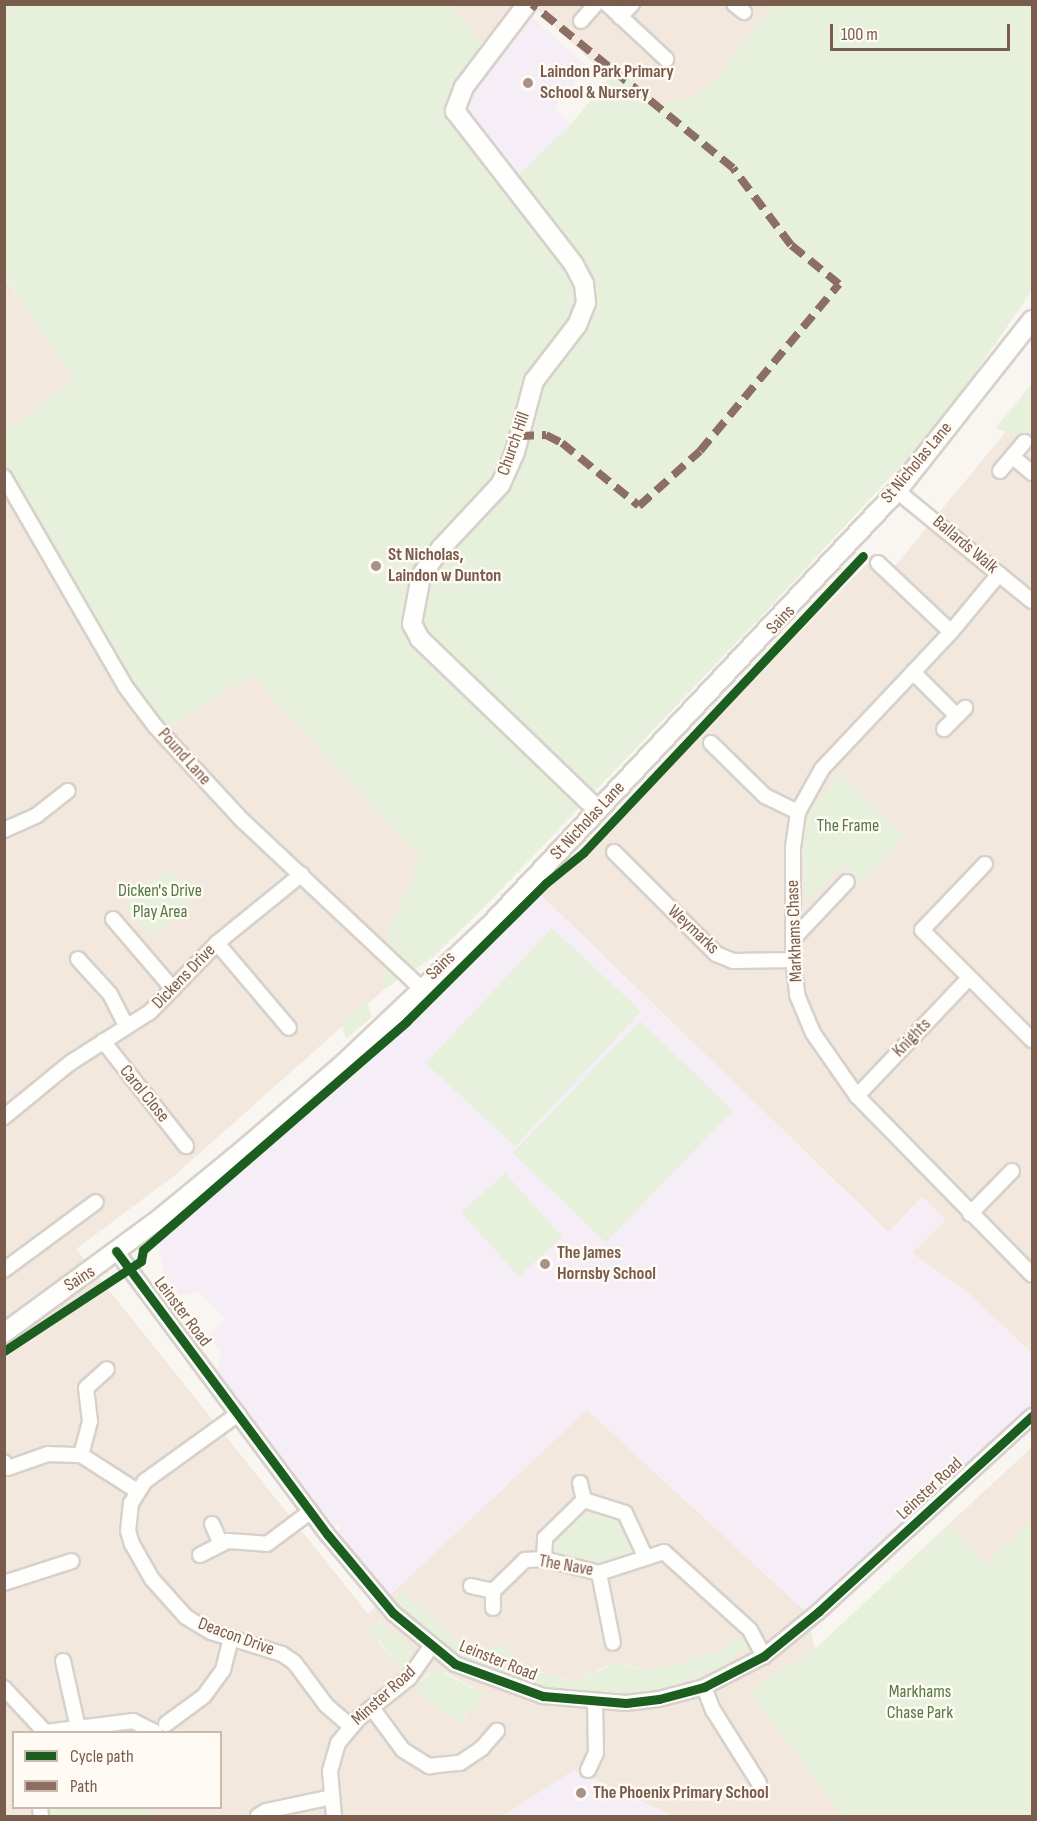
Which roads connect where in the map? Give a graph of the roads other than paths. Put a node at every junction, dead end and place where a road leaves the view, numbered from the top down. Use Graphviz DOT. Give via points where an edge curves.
graph roads {
  1 [pos="527,4"];
  2 [pos="596,4"];
  3 [pos="607,4"];
  4 [pos="632,4"];
  5 [pos="620,17"];
  6 [pos="581,21"];
  7 [pos="666,59"];
  8 [pos="1032,320"];
  9 [pos="1024,442"];
  10 [pos="1013,456"];
  11 [pos="1000,471"];
  12 [pos="1032,473"];
  13 [pos="4,477"];
  14 [pos="897,491"];
  15 [pos="878,563"];
  16 [pos="999,573"];
  17 [pos="1031,598"];
  18 [pos="951,632"];
  19 [pos="913,672"];
  20 [pos="944,729"];
  21 [pos="711,743"];
  22 [pos="68,791"];
  23 [pos="598,810"];
  24 [pos="798,812"];
  25 [pos="4,830"];
  26 [pos="614,852"];
  27 [pos="985,864"];
  28 [pos="302,874"];
  29 [pos="847,882"];
  30 [pos="113,919"];
  31 [pos="794,938"];
  32 [pos="217,943"];
  33 [pos="78,958"];
  34 [pos="793,960"];
  35 [pos="968,979"];
  36 [pos="173,989"];
  37 [pos="423,990"];
  38 [pos="126,1026"];
  39 [pos="289,1028"];
  40 [pos="1032,1040"];
  41 [pos="103,1041"];
  42 [pos="856,1096"];
  43 [pos="4,1117"];
  44 [pos="186,1146"];
  45 [pos="1012,1171"];
  46 [pos="96,1202"];
  47 [pos="970,1214"];
  48 [pos="116,1251"];
  49 [pos="4,1270"];
  50 [pos="1032,1275"];
  51 [pos="4,1333"];
  52 [pos="107,1369"];
  53 [pos="238,1414"];
  54 [pos="1032,1416"];
  55 [pos="81,1455"];
  56 [pos="4,1462"];
  57 [pos="580,1483"];
  58 [pos="137,1491"];
  59 [pos="584,1500"];
  60 [pos="310,1512"];
  61 [pos="212,1524"];
  62 [pos="220,1542"];
  63 [pos="200,1555"];
  64 [pos="645,1556"];
  65 [pos="544,1559"];
  66 [pos="72,1561"];
  67 [pos="599,1573"];
  68 [pos="4,1583"];
  69 [pos="471,1586"];
  70 [pos="493,1591"];
  71 [pos="493,1608"];
  72 [pos="231,1639"];
  73 [pos="613,1644"];
  74 [pos="431,1647"];
  75 [pos="764,1656"];
  76 [pos="63,1660"];
  77 [pos="704,1687"];
  78 [pos="4,1688"];
  79 [pos="595,1702"];
  80 [pos="372,1708"];
  81 [pos="350,1726"];
  82 [pos="78,1728"];
  83 [pos="161,1728"];
  84 [pos="45,1731"];
  85 [pos="54,1731"];
  86 [pos="497,1731"];
  87 [pos="588,1770"];
  88 [pos="759,1783"];
  89 [pos="332,1797"];
  90 [pos="258,1816"];
  91 [pos="334,1816"];
  1 -- 23 [label="main road, Church Hill" via="457,102 455,111 573,263 584,284 586,303 577,325 534,381 515,452 500,484 441,548 421,576 412,624 420,639 523,743"];
  2 -- 6 [label="street"];
  3 -- 5 [label="street"];
  4 -- 5 [label="street"];
  5 -- 7 [label="street"];
  8 -- 14 [label="main road, St Nicholas Lane"];
  9 -- 10 [label="street"];
  10 -- 11 [label="street"];
  10 -- 12 [label="street"];
  13 -- 28 [label="street, Pound Lane" via="137,701 220,797"];
  14 -- 16 [label="street, Ballards Walk"];
  14 -- 23 [label="main road, St Nicholas Lane"];
  15 -- 18 [label="street"];
  16 -- 17 [label="street, Ballards Walk"];
  16 -- 18 [label="street, Markhams Chase"];
  18 -- 19 [label="street, Markhams Chase"];
  19 -- 20 [label="street" via="961,712"];
  19 -- 24 [label="street, Markhams Chase" via="822,769"];
  21 -- 24 [label="street" via="765,796"];
  22 -- 25 [label="street" via="37,815"];
  23 -- 37 [label="main road, St Nicholas Lane"];
  24 -- 31 [label="street, Markhams Chase" via="793,846"];
  26 -- 34 [label="street, Weymarks" via="716,954 733,961"];
  27 -- 35 [label="street" via="922,930"];
  28 -- 32 [label="street, Dickens Drive"];
  28 -- 37 [label="street, Pound Lane"];
  29 -- 31 [label="street"];
  30 -- 36 [label="street"];
  31 -- 34 [label="street, Markhams Chase"];
  32 -- 36 [label="street, Dickens Drive"];
  32 -- 39 [label="street"];
  33 -- 38 [label="street" via="110,994"];
  34 -- 42 [label="street, Markhams Chase" via="804,1014"];
  35 -- 40 [label="street"];
  35 -- 42 [label="street, Knights"];
  36 -- 38 [label="street, Dickens Drive" via="150,1012"];
  37 -- 48 [label="main road, St Nicholas Lane" via="257,1138"];
  38 -- 41 [label="street, Dickens Drive"];
  41 -- 43 [label="street, Dickens Drive"];
  41 -- 44 [label="street, Carol Close"];
  42 -- 47 [label="street, Markhams Chase"];
  45 -- 47 [label="street"];
  46 -- 49 [label="street"];
  47 -- 50 [label="street, Markhams Chase"];
  48 -- 51 [label="main road, St Nicholas Lane"];
  48 -- 53 [label="street, Leinster Road"];
  52 -- 55 [label="street" via="86,1388 90,1421"];
  53 -- 58 [label="street"];
  53 -- 60 [label="street, Leinster Road"];
  54 -- 75 [label="street, Leinster Road" via="818,1612"];
  55 -- 56 [label="street" via="48,1454 8,1467"];
  55 -- 58 [label="street"];
  57 -- 59 [label="street"];
  58 -- 72 [label="street, Deacon Drive" via="131,1503 128,1531 152,1579 186,1617"];
  59 -- 64 [label="street" via="625,1513"];
  59 -- 65 [label="street" via="545,1538"];
  60 -- 62 [label="street" via="267,1544"];
  60 -- 74 [label="street, Leinster Road" via="369,1587"];
  61 -- 62 [label="street"];
  62 -- 63 [label="street"];
  64 -- 67 [label="street, The Nave"];
  64 -- 75 [label="street, The Nave" via="664,1552 675,1559 750,1630"];
  65 -- 67 [label="street, The Nave"];
  65 -- 70 [label="street, The Nave" via="525,1560"];
  66 -- 68 [label="street"];
  67 -- 73 [label="street"];
  69 -- 70 [label="street"];
  70 -- 71 [label="street"];
  72 -- 81 [label="street, Deacon Drive" via="266,1646 294,1662 326,1705"];
  72 -- 83 [label="street" via="223,1670 204,1696"];
  74 -- 79 [label="street, Leinster Road" via="455,1664 516,1689"];
  74 -- 80 [label="street, Minster Road" via="409,1678"];
  75 -- 77 [label="street, Leinster Road"];
  76 -- 82 [label="street"];
  77 -- 79 [label="street, Leinster Road" via="659,1699"];
  77 -- 88 [label="street" via="713,1710"];
  78 -- 84 [label="street"];
  79 -- 87 [label="street" via="596,1753"];
  80 -- 81 [label="street, Minster Road"];
  80 -- 86 [label="street" via="403,1750 429,1766 460,1763 482,1748"];
  81 -- 89 [label="street, Minster Road" via="333,1755"];
  82 -- 83 [label="street" via="133,1721"];
  82 -- 85 [label="street"];
  89 -- 90 [label="street"];
  89 -- 91 [label="street, Minster Road"];
}
